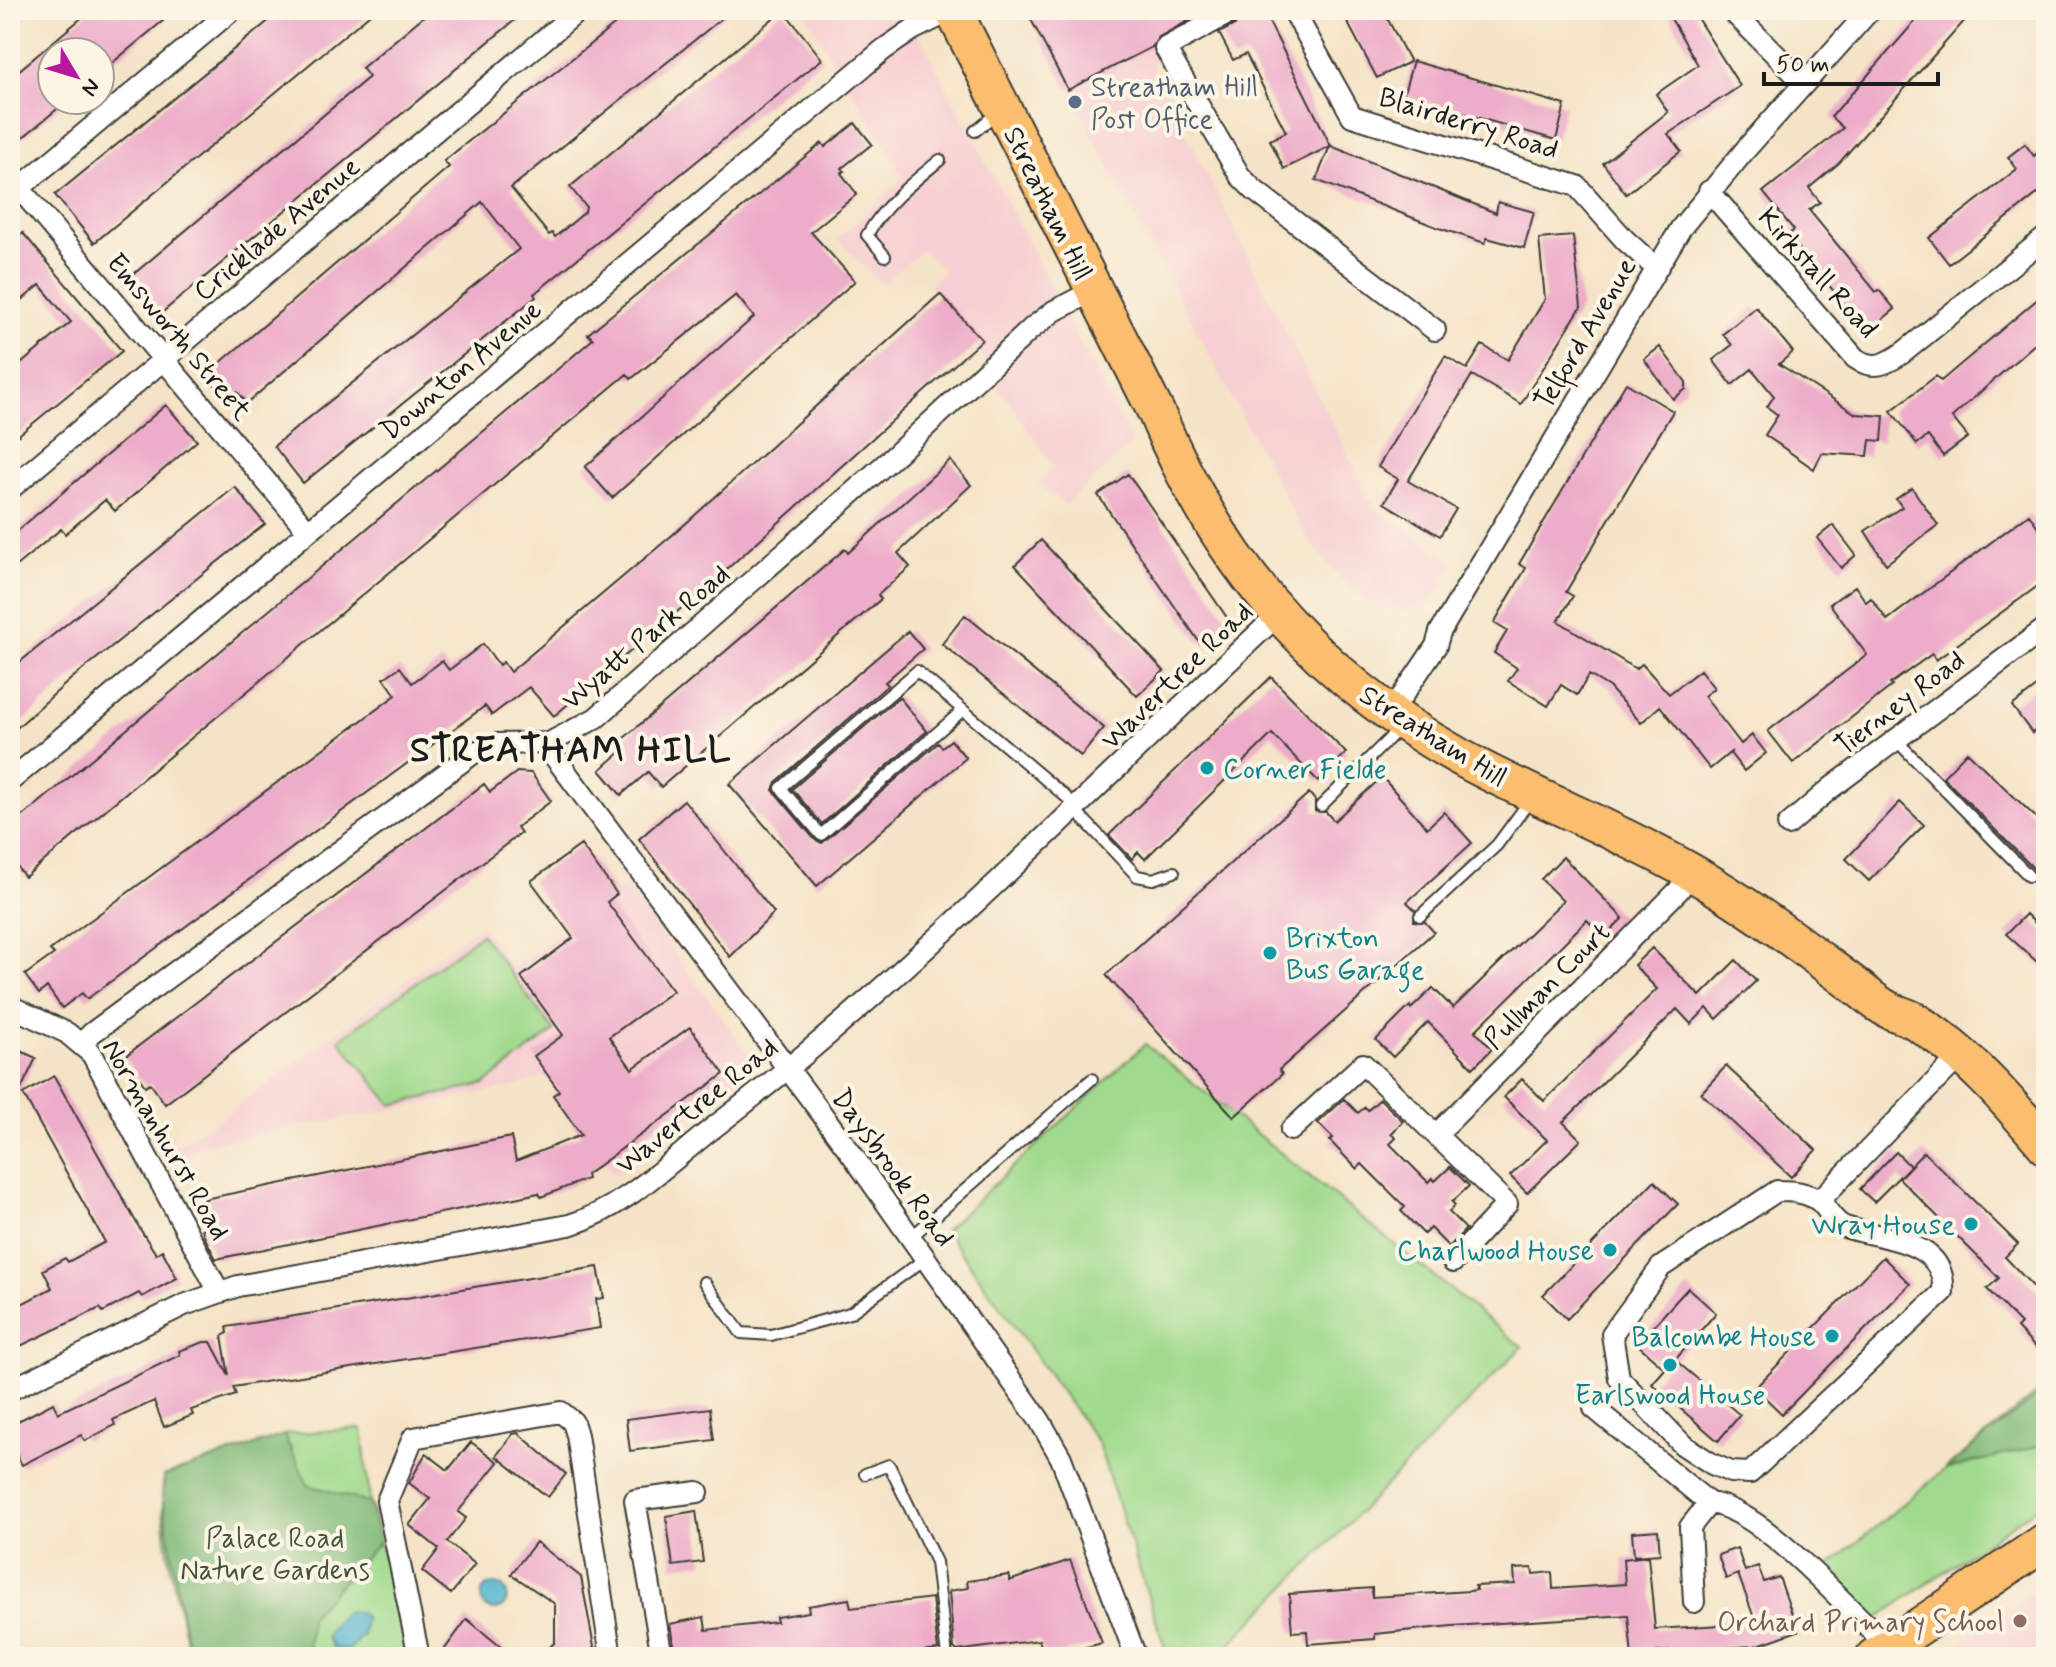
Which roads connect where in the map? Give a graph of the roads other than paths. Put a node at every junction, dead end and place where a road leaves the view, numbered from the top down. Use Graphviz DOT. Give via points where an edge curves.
graph roads {
  1 [pos="232,10"];
  2 [pos="579,10"];
  3 [pos="953,10"];
  4 [pos="1235,10"];
  5 [pos="1293,10"];
  6 [pos="1731,10"];
  7 [pos="1870,10"];
  8 [pos="1804,83"];
  9 [pos="1002,108"];
  10 [pos="975,131"];
  11 [pos="940,160"];
  12 [pos="13,187"];
  13 [pos="1709,191"];
  14 [pos="2046,237"];
  15 [pos="885,256"];
  16 [pos="1655,267"];
  17 [pos="1093,291"];
  18 [pos="1435,330"];
  19 [pos="163,360"];
  20 [pos="10,489"];
  21 [pos="308,531"];
  22 [pos="1278,615"];
  23 [pos="2046,628"];
  24 [pos="963,710"];
  25 [pos="1397,718"];
  26 [pos="1895,739"];
  27 [pos="549,743"];
  28 [pos="10,781"];
  29 [pos="1534,794"];
  30 [pos="1321,806"];
  31 [pos="1078,810"];
  32 [pos="1788,825"];
  33 [pos="1174,872"];
  34 [pos="1691,872"];
  35 [pos="2029,876"];
  36 [pos="1420,916"];
  37 [pos="10,1006"];
  38 [pos="81,1044"];
  39 [pos="1959,1057"];
  40 [pos="788,1069"];
  41 [pos="1092,1079"];
  42 [pos="1291,1130"];
  43 [pos="1437,1134"];
  44 [pos="2044,1138"];
  45 [pos="1819,1201"];
  46 [pos="910,1238"];
  47 [pos="925,1259"];
  48 [pos="1453,1262"];
  49 [pos="704,1282"];
  50 [pos="219,1292"];
  51 [pos="10,1390"];
  52 [pos="1594,1408"];
  53 [pos="865,1474"];
  54 [pos="698,1492"];
  55 [pos="1709,1503"];
  56 [pos="2046,1541"];
  57 [pos="1694,1602"];
  58 [pos="1879,1654"];
  59 [pos="419,1657"];
  60 [pos="611,1657"];
  61 [pos="662,1657"];
  62 [pos="947,1657"];
  63 [pos="1136,1657"];
  1 -- 12 [label="street"];
  2 -- 19 [label="street, Cricklade Avenue"];
  3 -- 9 [label="highway, Streatham Hill"];
  3 -- 21 [label="street, Downton Avenue" via="883,50"];
  4 -- 18 [label="street" via="1165,48 1240,176"];
  5 -- 16 [label="street, Blairderry Road" via="1352,116 1577,186"];
  6 -- 8 [label="street"];
  7 -- 8 [label="street, Telford Avenue"];
  8 -- 13 [label="street, Telford Avenue"];
  9 -- 10 [label="lane"];
  9 -- 17 [label="highway, Streatham Hill"];
  11 -- 15 [label="lane" via="907,187 867,235"];
  12 -- 19 [label="street, Emsworth Street"];
  13 -- 14 [label="street, Kirkstall Road" via="1866,365 1897,357"];
  13 -- 16 [label="street, Telford Avenue"];
  16 -- 25 [label="street, Telford Avenue" via="1440,632"];
  17 -- 22 [label="highway, Streatham Hill" via="1202,509"];
  17 -- 27 [label="street, Wyatt Park Road" via="1031,329 627,692 575,732"];
  19 -- 20 [label="street, Cricklade Avenue"];
  19 -- 21 [label="street, Emsworth Street"];
  21 -- 28 [label="street, Downton Avenue"];
  22 -- 25 [label="highway, Streatham Hill" via="1318,656"];
  22 -- 31 [label="street, Wavertree Road"];
  23 -- 26 [label="street, Tierney Road"];
  24 -- 24 [label="lane" via="917,671 781,788 821,835"];
  24 -- 31 [label="lane"];
  25 -- 29 [label="highway, Streatham Hill"];
  25 -- 30 [label="lane" via="1391,741"];
  26 -- 32 [label="street, Tierney Road"];
  26 -- 35 [label="lane"];
  27 -- 38 [label="street, Wyatt Park Road" via="496,744 475,752"];
  27 -- 40 [label="street, Daysbrook Road"];
  29 -- 34 [label="highway, Streatham Hill"];
  29 -- 36 [label="lane" via="1497,845"];
  31 -- 33 [label="lane" via="1137,876 1153,879"];
  31 -- 40 [label="street, Wavertree Road"];
  34 -- 39 [label="highway, Streatham Hill" via="1760,915 1888,1010 1915,1021"];
  34 -- 43 [label="street, Pullman Court"];
  37 -- 38 [label="street, Normanhurst Road"];
  38 -- 50 [label="street, Normanhurst Road" via="101,1069"];
  39 -- 44 [label="highway, Streatham Hill"];
  39 -- 45 [label="street"];
  40 -- 46 [label="street, Daysbrook Road"];
  40 -- 50 [label="street, Wavertree Road" via="622,1200 587,1220"];
  41 -- 46 [label="lane"];
  42 -- 43 [label="street" via="1363,1064"];
  43 -- 48 [label="street" via="1507,1204"];
  45 -- 45 [label="street" via="1800,1192 1777,1191 1661,1267 1612,1334 1619,1378 1683,1445 1731,1472 1750,1473 1943,1292 1944,1277 1919,1248 1841,1226"];
  46 -- 47 [label="street, Daysbrook Road"];
  47 -- 49 [label="lane" via="850,1313 771,1335 741,1333"];
  47 -- 63 [label="street, Daysbrook Road" via="1061,1458"];
  50 -- 51 [label="street, Wavertree Road"];
  52 -- 55 [label="street"];
  53 -- 62 [label="lane" via="889,1465 936,1562"];
  54 -- 61 [label="street" via="635,1500"];
  55 -- 57 [label="street" via="1690,1527"];
  55 -- 58 [label="street" via="1751,1518 1873,1631"];
  56 -- 58 [label="highway"];
  59 -- 60 [label="street" via="387,1501 413,1438 561,1412 573,1422 577,1435"];
}
